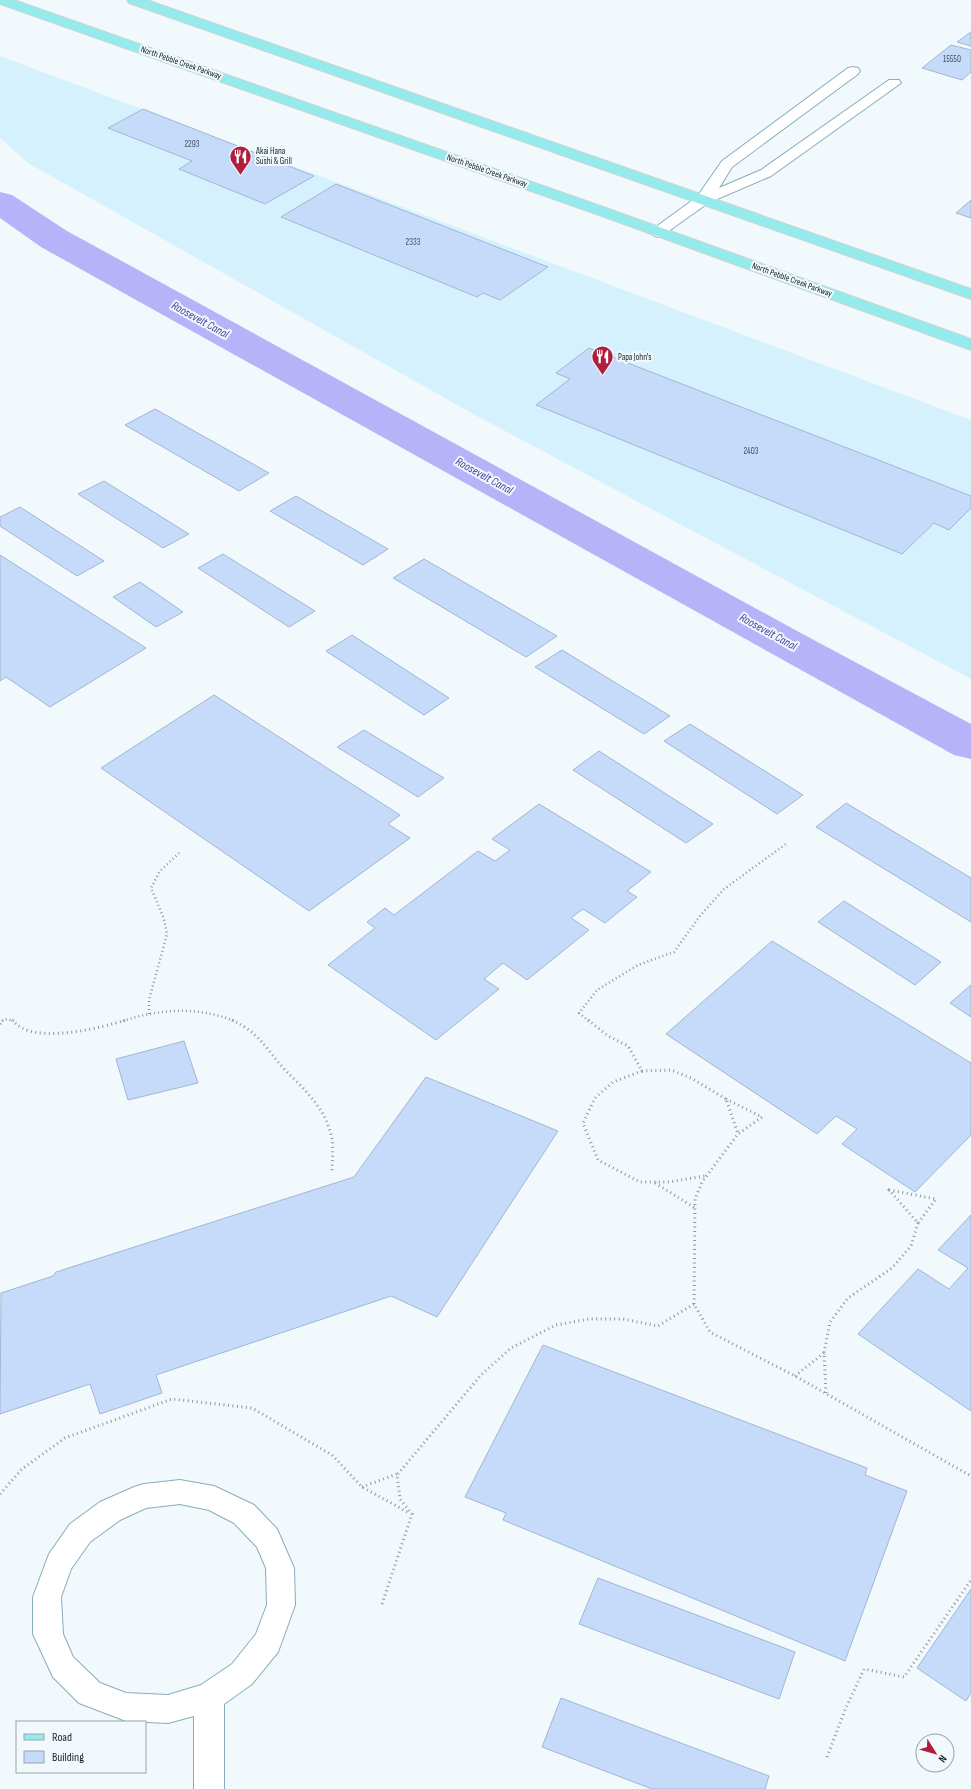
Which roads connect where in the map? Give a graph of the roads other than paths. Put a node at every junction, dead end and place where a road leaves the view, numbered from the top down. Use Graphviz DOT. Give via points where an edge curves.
graph roads {
  1 [pos="1,0"];
  2 [pos="134,0"];
  3 [pos="853,71"];
  4 [pos="894,83"];
  5 [pos="704,200"];
  6 [pos="658,232"];
  7 [pos="971,294"];
  8 [pos="971,345"];
  9 [pos="209,1697"];
  10 [pos="209,1789"];
  1 -- 6 [label="main road, North Pebble Creek Parkway"];
  2 -- 5 [label="main road"];
  3 -- 5 [label="lane" via="727,164"];
  4 -- 5 [label="lane" via="766,173"];
  5 -- 6 [label="lane"];
  5 -- 7 [label="main road"];
  6 -- 8 [label="main road, North Pebble Creek Parkway"];
  9 -- 9 [label="lane" via="242,1674 268,1642 281,1606 280,1568 267,1538 244,1514 214,1498 180,1492 144,1496 110,1511 80,1533 59,1563 47,1597 48,1634 63,1667 90,1693 126,1707 168,1709"];
  9 -- 10 [label="lane"];
}
